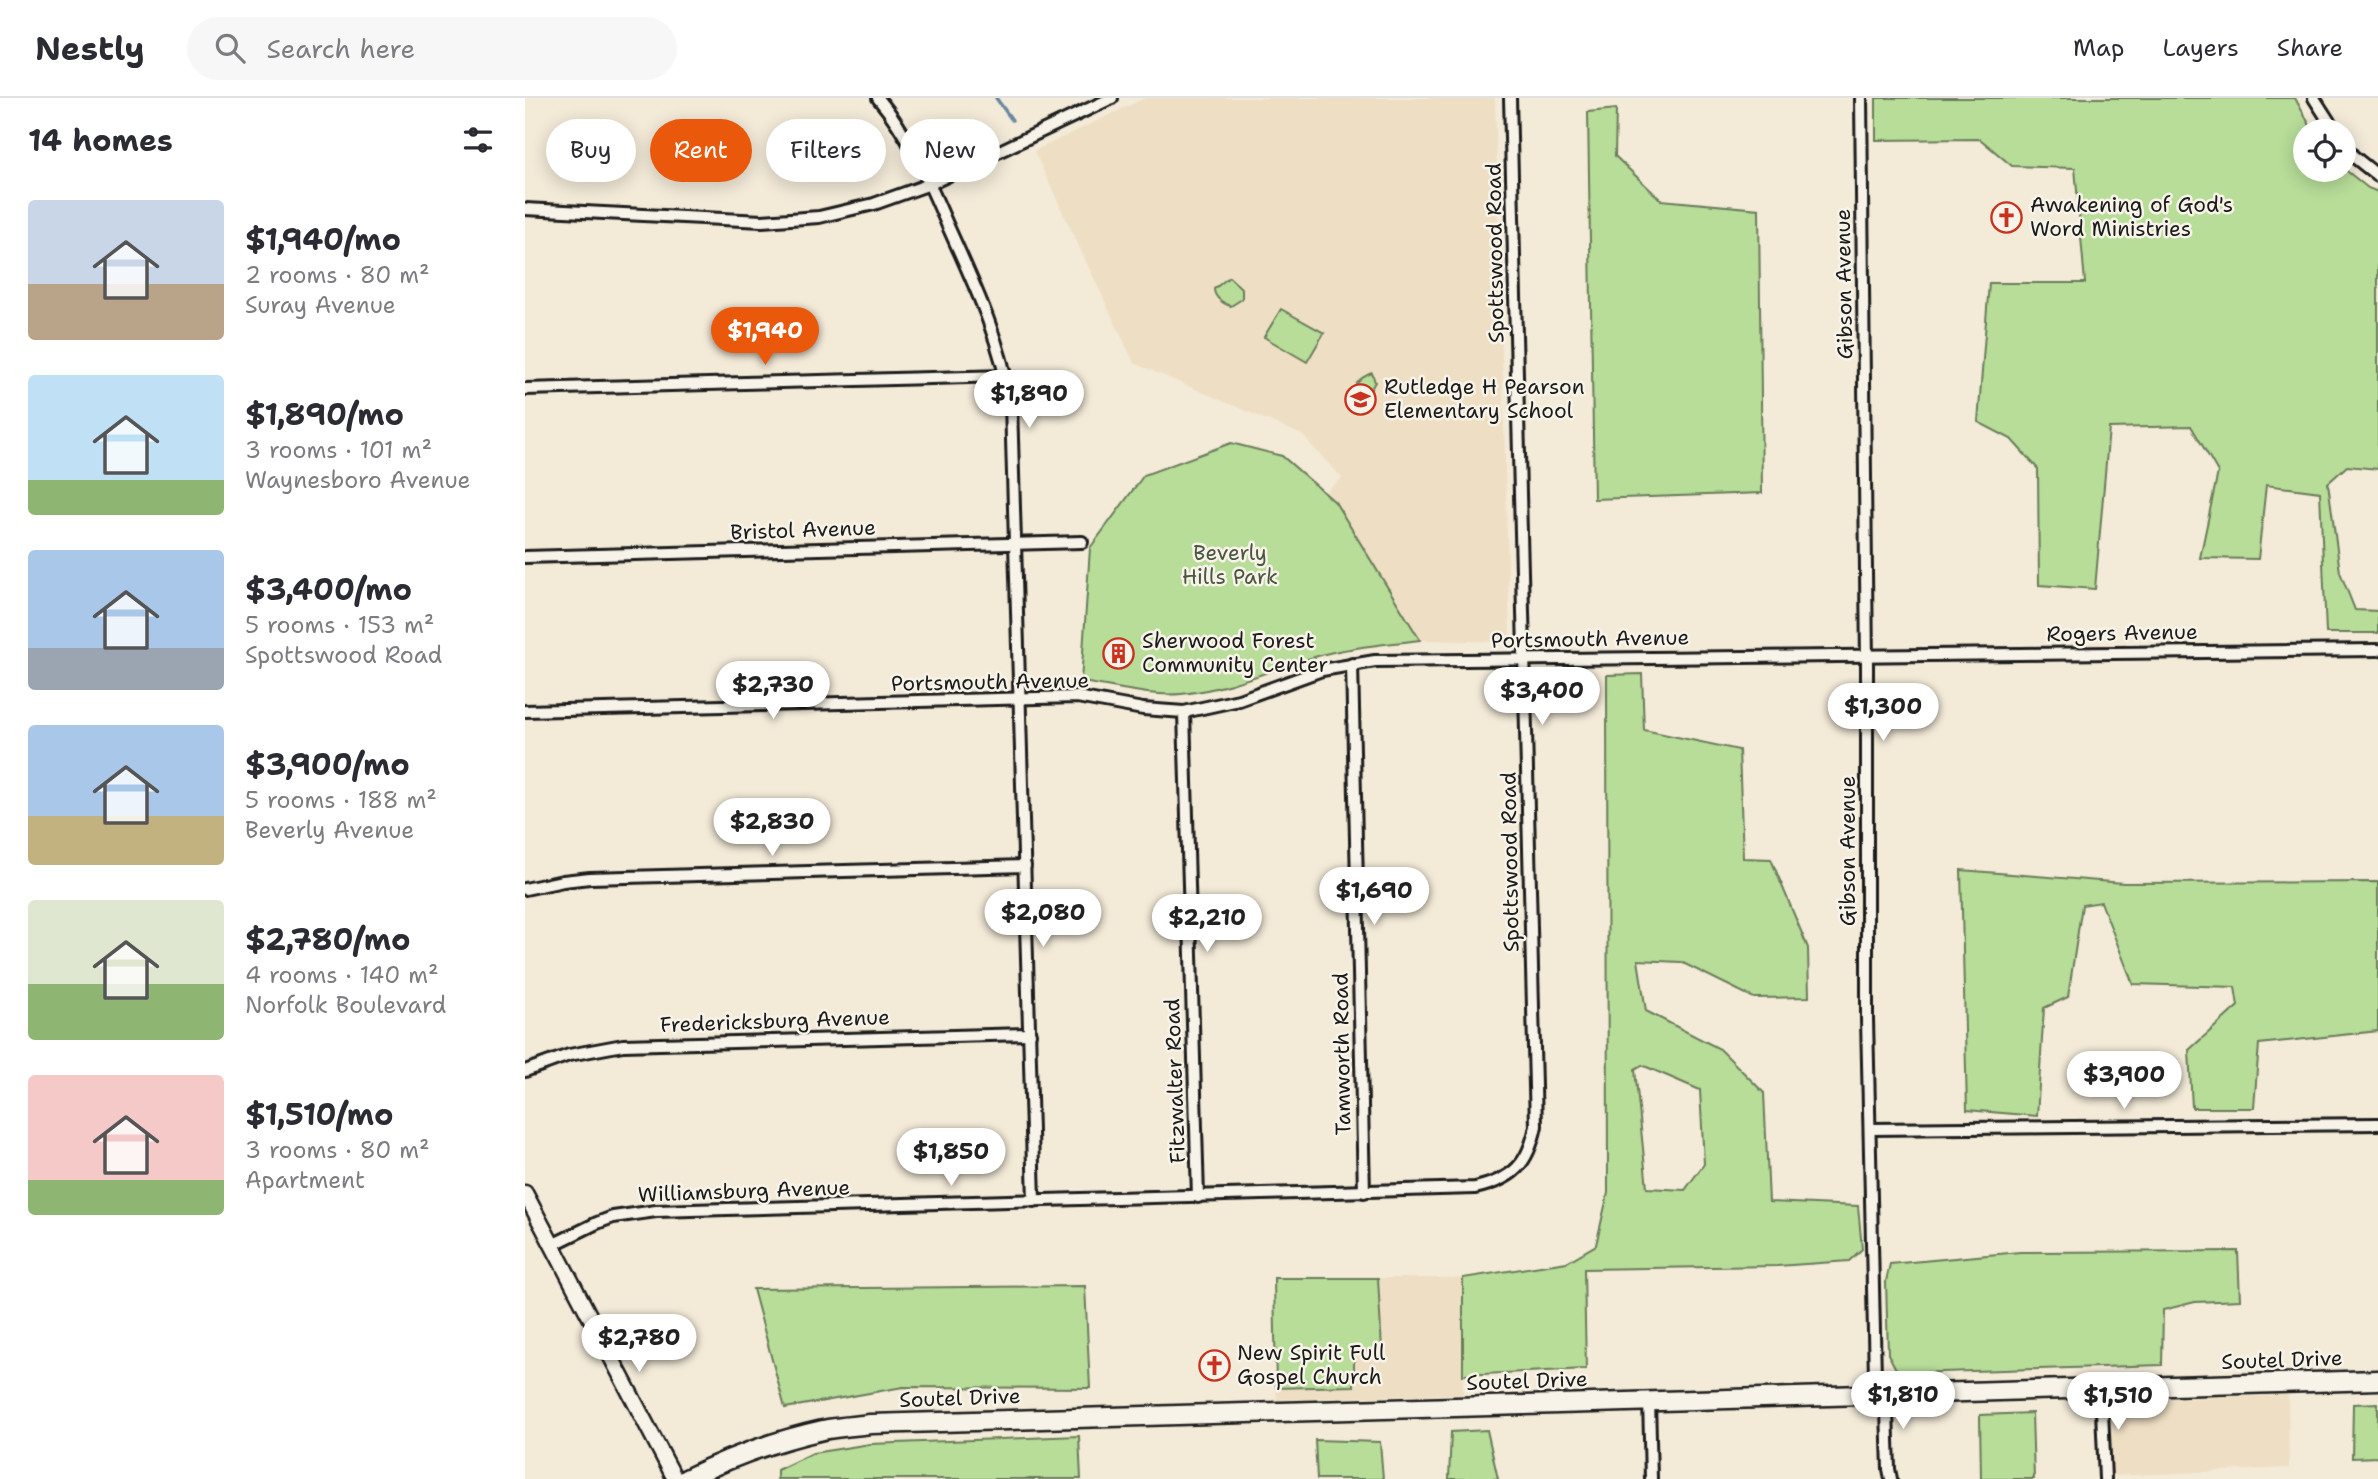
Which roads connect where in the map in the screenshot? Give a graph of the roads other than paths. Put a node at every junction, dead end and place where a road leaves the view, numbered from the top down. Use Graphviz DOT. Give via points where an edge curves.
graph roads {
  1 [pos="878,98"];
  2 [pos="1110,98"];
  3 [pos="1510,98"];
  4 [pos="1861,98"];
  5 [pos="2314,98"];
  6 [pos="2327,119"];
  7 [pos="2356,158"];
  8 [pos="2378,176"];
  9 [pos="930,184"];
  10 [pos="525,209"];
  11 [pos="1006,376"];
  12 [pos="525,389"];
  13 [pos="1016,542"];
  14 [pos="1082,542"];
  15 [pos="525,557"];
  16 [pos="2378,650"];
  17 [pos="1867,656"];
  18 [pos="1524,659"];
  19 [pos="1352,664"];
  20 [pos="1021,698"];
  21 [pos="525,711"];
  22 [pos="1184,712"];
  23 [pos="1025,866"];
  24 [pos="525,889"];
  25 [pos="1030,1034"];
  26 [pos="525,1071"];
  27 [pos="2378,1124"];
  28 [pos="1870,1129"];
  29 [pos="1364,1192"];
  30 [pos="525,1193"];
  31 [pos="1198,1197"];
  32 [pos="1034,1201"];
  33 [pos="552,1245"];
  34 [pos="2378,1380"];
  35 [pos="2101,1388"];
  36 [pos="1881,1393"];
  37 [pos="1649,1400"];
  38 [pos="675,1479"];
  39 [pos="686,1479"];
  40 [pos="1651,1479"];
  41 [pos="1891,1479"];
  42 [pos="2105,1479"];
  1 -- 9 [label="street" via="905,135"];
  2 -- 9 [label="street"];
  3 -- 18 [label="street, Spottswood Road"];
  4 -- 17 [label="street, Gibson Avenue"];
  5 -- 6 [label="street"];
  7 -- 8 [label="street"];
  9 -- 10 [label="street" via="862,208 789,220"];
  9 -- 11 [label="street" via="985,308"];
  11 -- 12 [label="street"];
  11 -- 13 [label="street" via="1013,430"];
  13 -- 14 [label="street, Bristol Avenue"];
  13 -- 15 [label="street, Bristol Avenue"];
  13 -- 20 [label="street"];
  16 -- 17 [label="street, Rogers Avenue"];
  17 -- 18 [label="street, Portsmouth Avenue"];
  17 -- 28 [label="street, Gibson Avenue"];
  18 -- 19 [label="street, Portsmouth Avenue"];
  18 -- 29 [label="street, Spottswood Road" via="1536,1126 1532,1144 1515,1171 1491,1184"];
  19 -- 22 [label="street, Portsmouth Avenue" via="1239,700"];
  19 -- 29 [label="street, Tamworth Road"];
  20 -- 21 [label="street, Portsmouth Avenue"];
  20 -- 22 [label="street, Portsmouth Avenue" via="1077,697"];
  20 -- 23 [label="street"];
  22 -- 31 [label="street, Fitzwalter Road"];
  23 -- 24 [label="street" via="590,878"];
  23 -- 25 [label="street"];
  25 -- 26 [label="street, Fredericksburg Avenue" via="623,1045 569,1055"];
  25 -- 32 [label="street"];
  27 -- 28 [label="street"];
  28 -- 36 [label="street, Gibson Avenue" via="1875,1377"];
  29 -- 31 [label="street, Williamsburg Avenue"];
  30 -- 33 [label="street"];
  31 -- 32 [label="street, Williamsburg Avenue"];
  32 -- 33 [label="street, Williamsburg Avenue" via="646,1212 597,1223"];
  33 -- 38 [label="street"];
  34 -- 35 [label="main road, Soutel Drive"];
  35 -- 36 [label="main road, Soutel Drive"];
  35 -- 42 [label="street"];
  36 -- 37 [label="main road, Soutel Drive"];
  36 -- 41 [label="street, Gibson Avenue" via="1887,1410"];
  37 -- 39 [label="main road, Soutel Drive" via="871,1423 769,1444"];
  37 -- 40 [label="street"];
}
